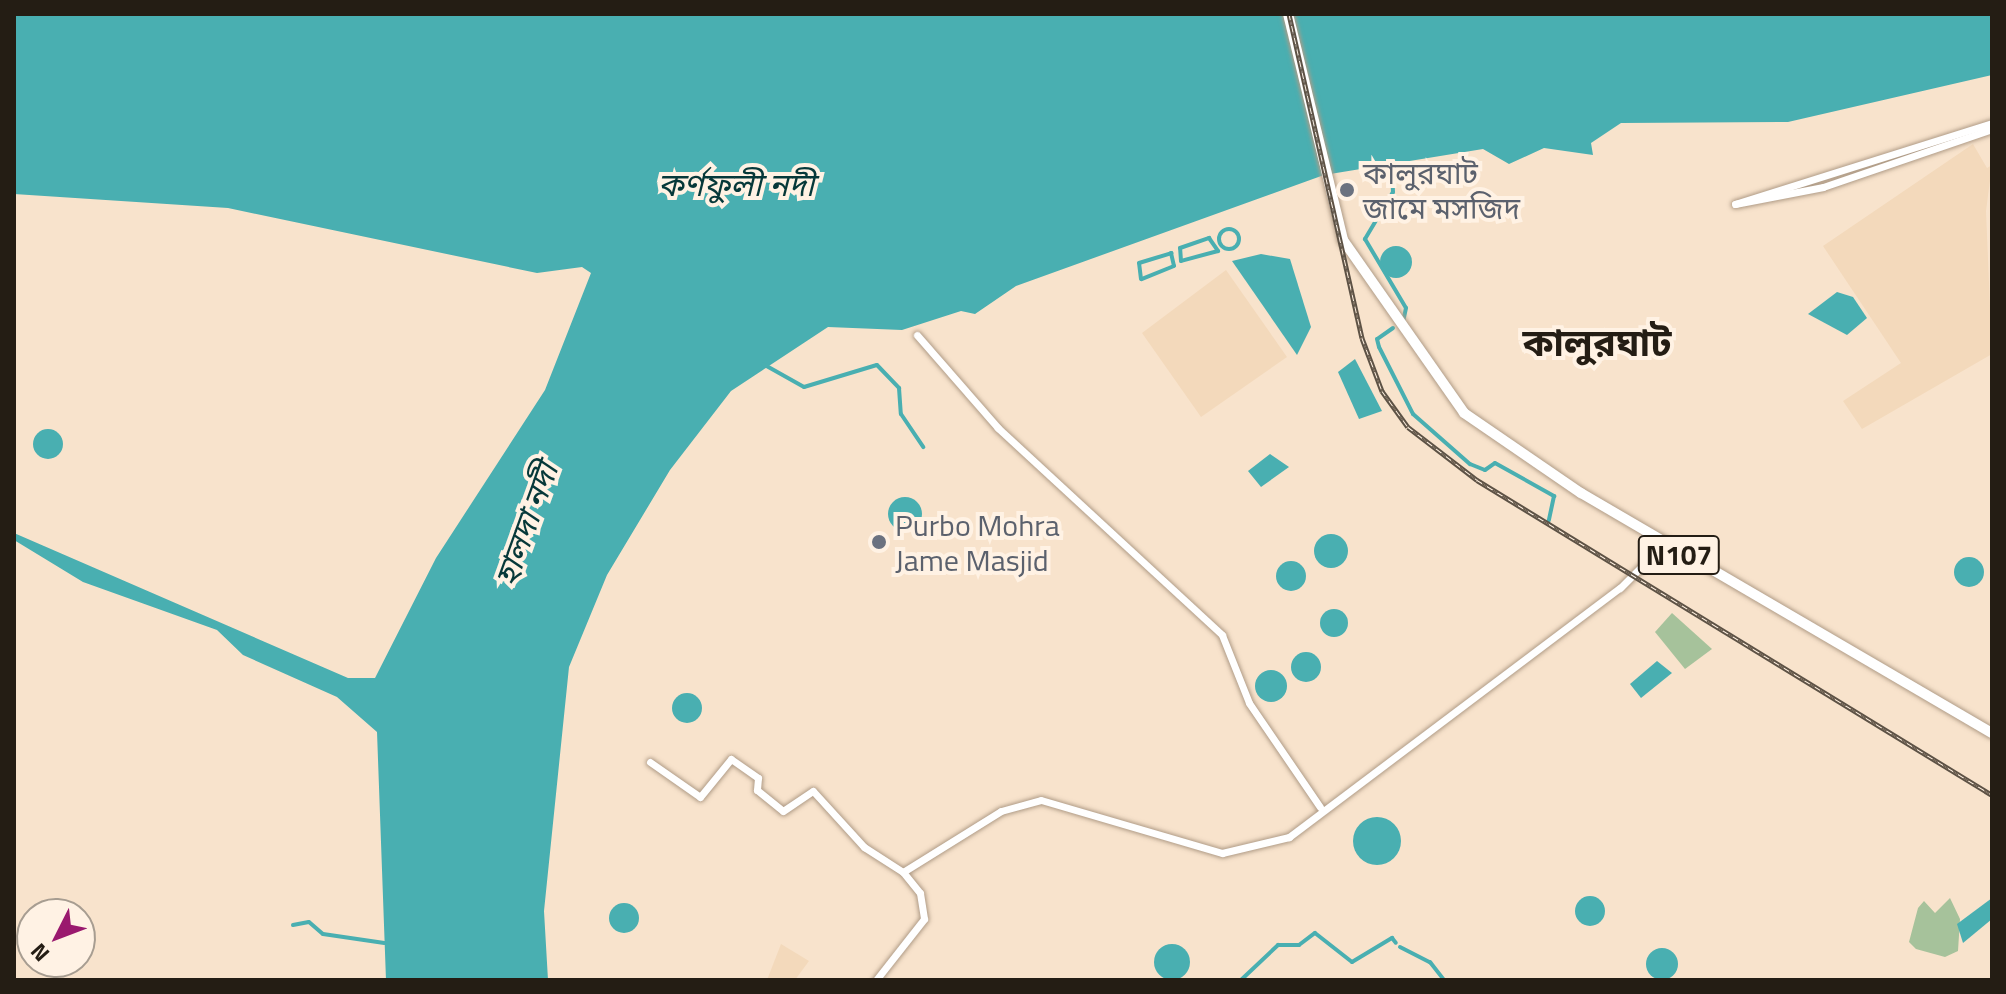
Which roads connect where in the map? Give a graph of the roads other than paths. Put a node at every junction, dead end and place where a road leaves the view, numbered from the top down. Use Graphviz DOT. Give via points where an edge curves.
graph roads {
  1 [pos="1288,14"];
  2 [pos="1992,123"];
  3 [pos="1992,129"];
  4 [pos="917,335"];
  5 [pos="1665,544"];
  6 [pos="1992,733"];
  7 [pos="1992,741"];
  8 [pos="650,762"];
  9 [pos="1320,807"];
  10 [pos="903,872"];
  11 [pos="876,980"];
  1 -- 5 [label="highway, N107" via="1343,240 1398,326 1479,428"];
  2 -- 3 [label="street" via="1735,204 1823,187"];
  4 -- 9 [label="street" via="998,428 1222,635 1249,703"];
  5 -- 6 [label="highway, N107"];
  5 -- 7 [label="highway, N107"];
  5 -- 9 [label="street" via="1415,745"];
  8 -- 10 [label="street" via="700,797 731,759 758,778 757,790 783,811 813,791 864,847"];
  9 -- 10 [label="street" via="1289,837 1232,854 1041,800 1001,811"];
  10 -- 11 [label="street" via="920,893 924,919"];
}
